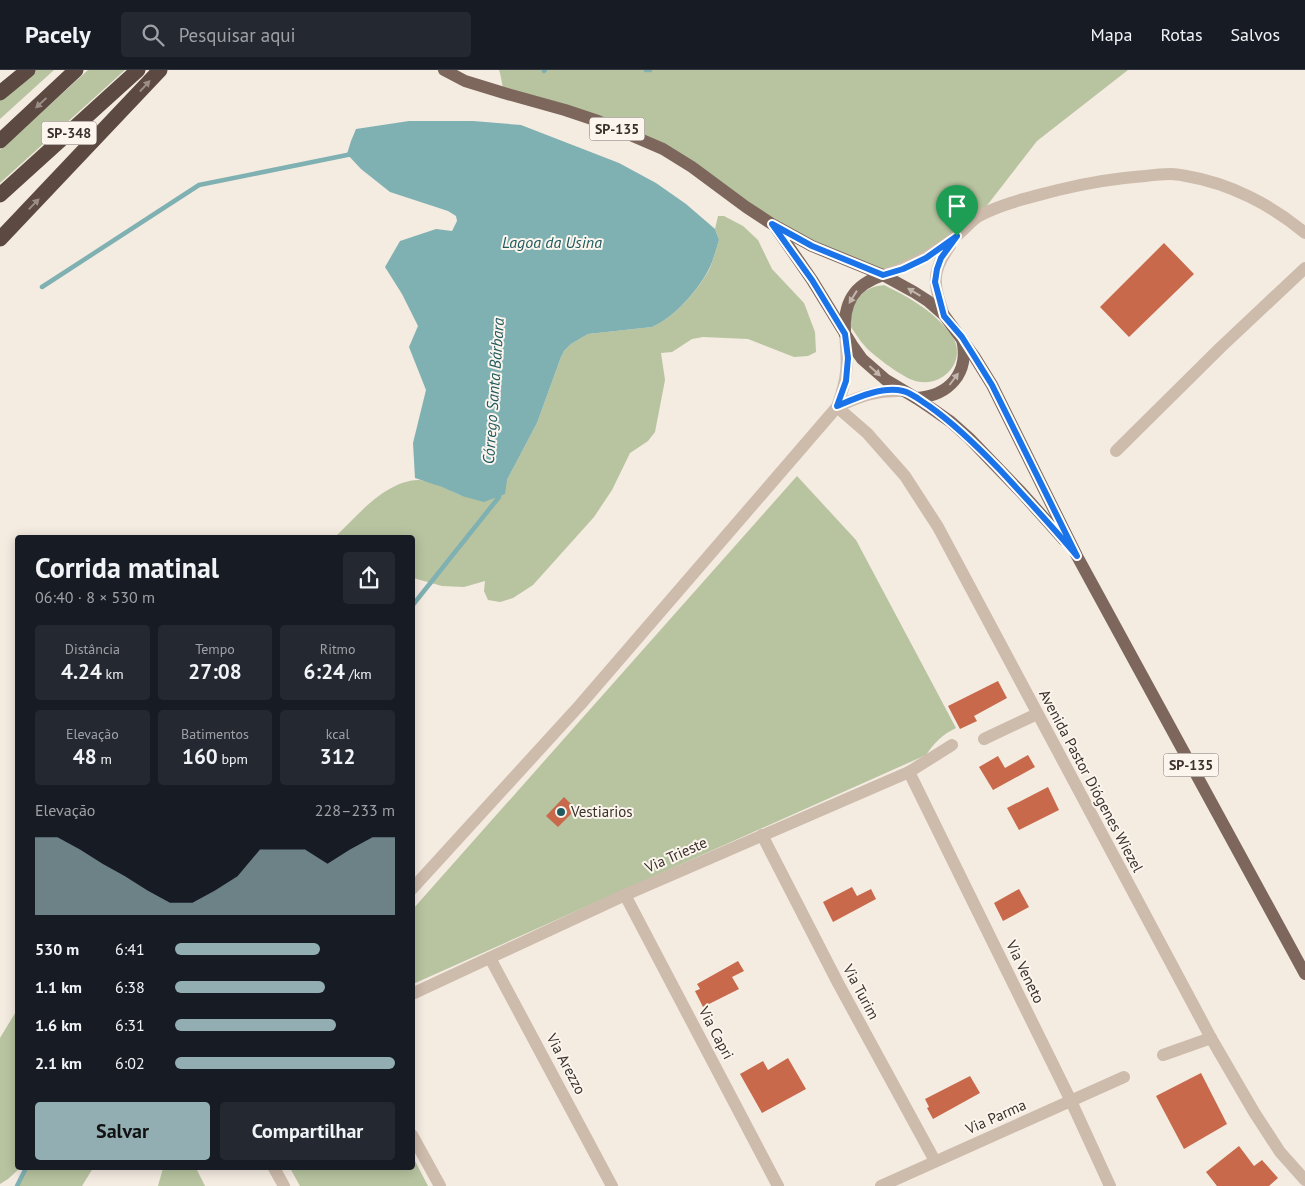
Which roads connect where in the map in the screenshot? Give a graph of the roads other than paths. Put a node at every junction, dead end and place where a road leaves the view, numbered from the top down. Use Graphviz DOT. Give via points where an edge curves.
graph roads {
  1 [pos="28,70"];
  2 [pos="76,70"];
  3 [pos="138,70"];
  4 [pos="160,70"];
  5 [pos="444,70"];
  6 [pos="0,93"];
  7 [pos="0,141"];
  8 [pos="0,195"];
  9 [pos="772,224"];
  10 [pos="1305,233"];
  11 [pos="957,236"];
  12 [pos="0,239"];
  13 [pos="1305,268"];
  14 [pos="883,275"];
  15 [pos="944,316"];
  16 [pos="845,334"];
  17 [pos="962,337"];
  18 [pos="903,391"];
  19 [pos="916,398"];
  20 [pos="837,406"];
  21 [pos="1116,451"];
  22 [pos="1077,556"];
  23 [pos="1037,714"];
  24 [pos="984,739"];
  25 [pos="952,745"];
  26 [pos="909,772"];
  27 [pos="762,835"];
  28 [pos="415,886"];
  29 [pos="625,895"];
  30 [pos="490,958"];
  31 [pos="1305,974"];
  32 [pos="415,993"];
  33 [pos="1211,1038"];
  34 [pos="1163,1055"];
  35 [pos="1124,1077"];
  36 [pos="1071,1101"];
  37 [pos="415,1140"];
  38 [pos="935,1161"];
  39 [pos="275,1170"];
  40 [pos="1305,1180"];
  41 [pos="284,1186"];
  42 [pos="440,1186"];
  43 [pos="612,1186"];
  44 [pos="778,1186"];
  45 [pos="881,1186"];
  46 [pos="1110,1186"];
  1 -- 6 [label="highway"];
  2 -- 7 [label="highway, SP-348, one-way"];
  3 -- 8 [label="highway, SP-348"];
  12 -- 4 [label="highway, one-way"];
  5 -- 9 [label="main road, SP-135" via="465,81 565,110 631,134 692,167"];
  9 -- 14 [label="main road, SP-135" via="812,246"];
  9 -- 16 [label="main road, SP-135"];
  10 -- 11 [label="street" via="1292,221 1235,191 1204,179 1173,174 1121,178 1017,201 978,217"];
  11 -- 14 [label="street" via="926,258"];
  11 -- 15 [label="street" via="937,269 935,282"];
  13 -- 21 [label="street"];
  15 -- 14 [label="main road, SP-135, one-way" via="928,301"];
  14 -- 16 [label="main road, one-way" via="865,283 851,297 846,309"];
  15 -- 17 [label="main road, SP-135"];
  16 -- 18 [label="main road, SP-135, one-way" via="862,359"];
  16 -- 20 [label="street" via="846,381"];
  19 -- 17 [label="main road, one-way" via="938,394 955,380 964,360"];
  17 -- 22 [label="main road, SP-135" via="992,385"];
  18 -- 19 [label="main road, SP-135"];
  18 -- 20 [label="street" via="876,392"];
  19 -- 22 [label="main road, SP-135" via="969,438"];
  20 -- 23 [label="street, Avenida Pastor Diógenes Wiezel" via="867,433 905,476 938,527"];
  20 -- 28 [label="street" via="580,705"];
  22 -- 31 [label="main road, SP-135"];
  23 -- 24 [label="street"];
  23 -- 33 [label="street, Avenida Pastor Diógenes Wiezel"];
  25 -- 26 [label="street, Via Trieste"];
  26 -- 27 [label="street, Via Trieste"];
  26 -- 36 [label="street, Via Veneto"];
  27 -- 29 [label="street, Via Trieste"];
  27 -- 38 [label="street, Via Turim"];
  29 -- 30 [label="street, Via Trieste"];
  29 -- 44 [label="street, Via Capri"];
  30 -- 32 [label="street, Via Trieste"];
  30 -- 43 [label="street, Via Arezzo"];
  33 -- 34 [label="street"];
  33 -- 40 [label="street, Avenida Pastor Diógenes Wiezel" via="1280,1152"];
  35 -- 36 [label="street, Via Parma"];
  36 -- 38 [label="street, Via Parma"];
  36 -- 46 [label="street, Via Veneto"];
  37 -- 42 [label="street"];
  38 -- 45 [label="street, Via Parma"];
  39 -- 41 [label="street"];
}
